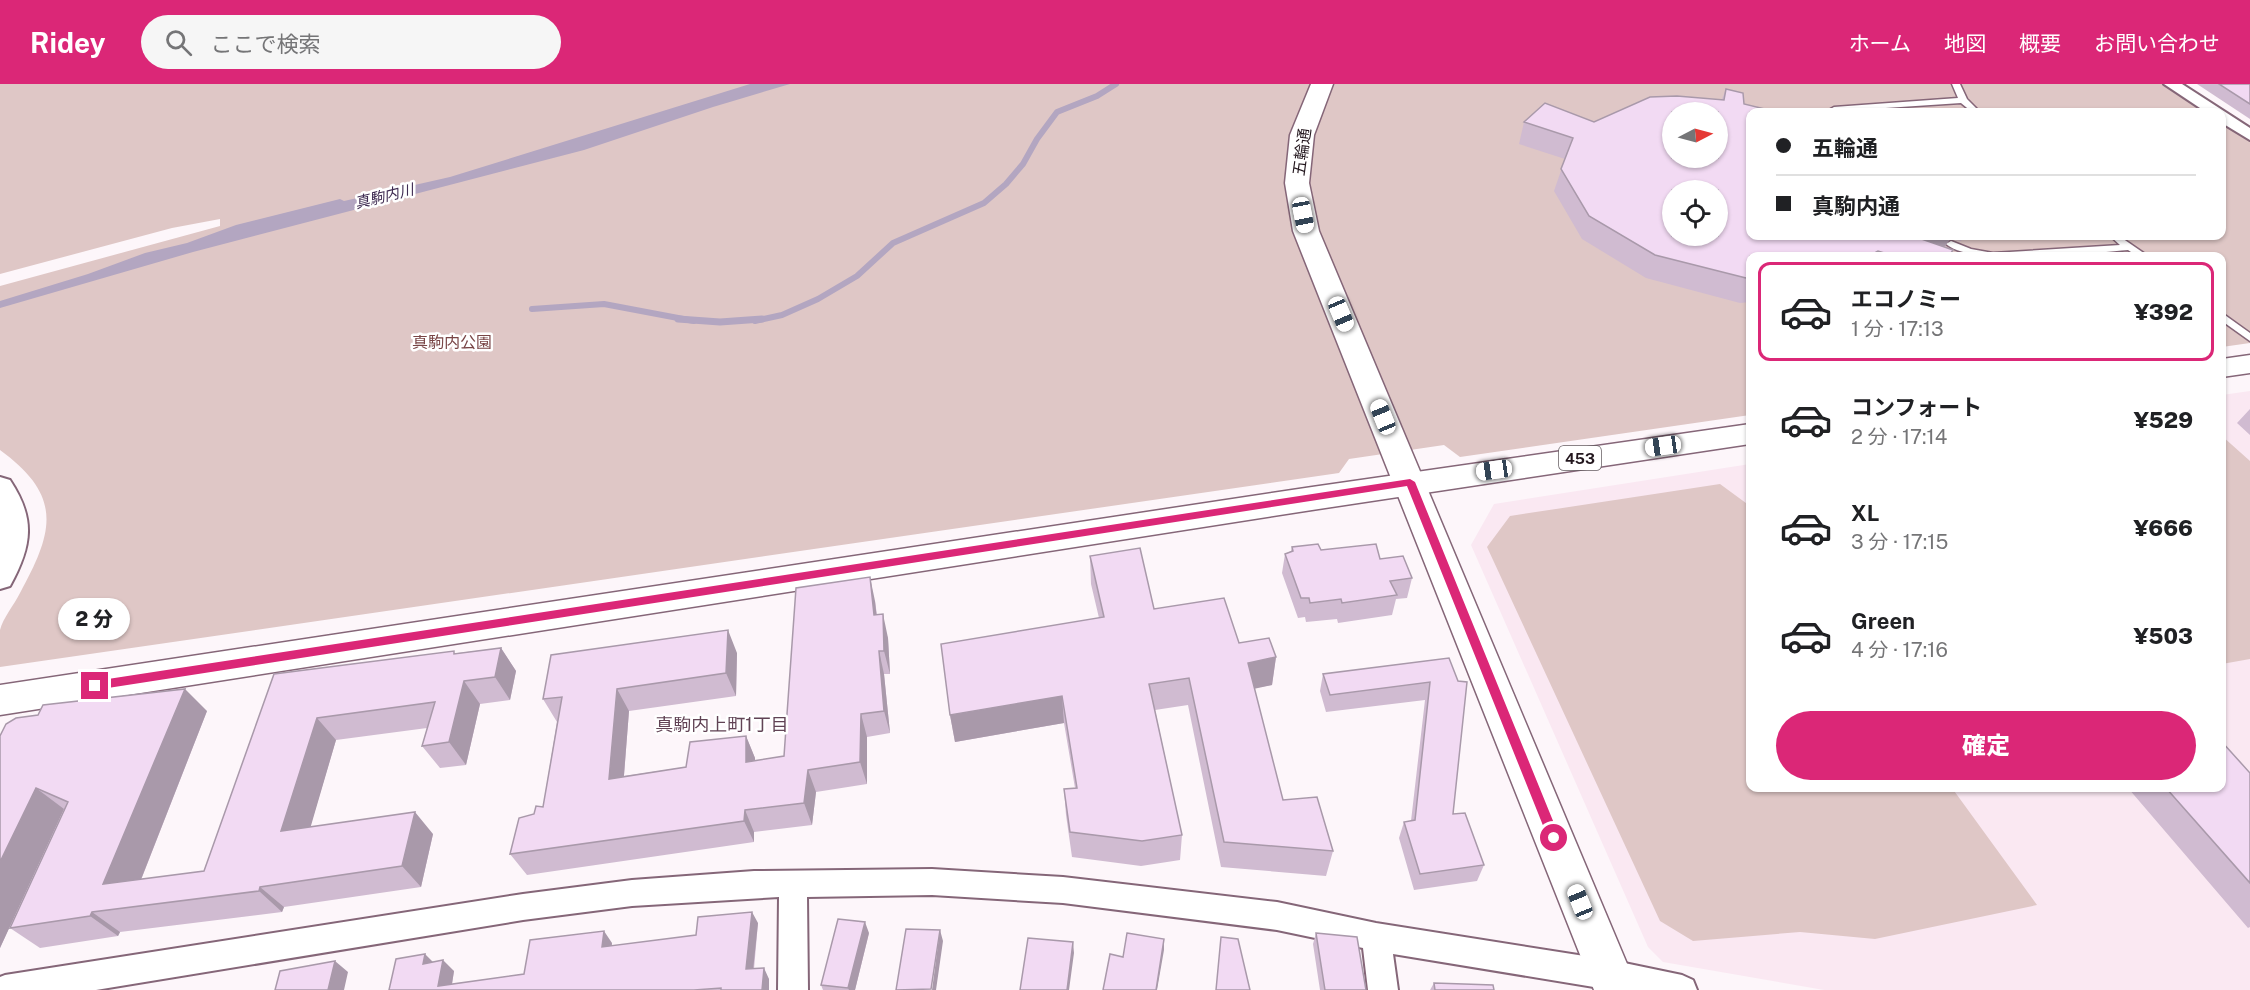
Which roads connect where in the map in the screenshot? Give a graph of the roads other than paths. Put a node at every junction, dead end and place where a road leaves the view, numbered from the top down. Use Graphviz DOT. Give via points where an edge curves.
graph roads {
  1 [pos="1322,84"];
  2 [pos="1956,84"];
  3 [pos="2172,84"];
  4 [pos="1963,100"];
  5 [pos="1848,108"];
  6 [pos="1972,108"];
  7 [pos="2210,108"];
  8 [pos="2226,119"];
  9 [pos="2250,135"];
  10 [pos="2119,240"];
  11 [pos="1951,244"];
  12 [pos="2127,247"];
  13 [pos="1968,252"];
  14 [pos="2053,252"];
  15 [pos="2136,252"];
  16 [pos="2226,319"];
  17 [pos="2250,338"];
  18 [pos="2250,364"];
  19 [pos="2226,367"];
  20 [pos="1746,435"];
  21 [pos="1410,482"];
  22 [pos="0,487"];
  23 [pos="7,522"];
  24 [pos="0,578"];
  25 [pos="0,700"];
  26 [pos="793,883"];
  27 [pos="1376,937"];
  28 [pos="1613,983"];
  29 [pos="21,989"];
  30 [pos="793,990"];
  31 [pos="1383,990"];
  32 [pos="1682,990"];
  1 -- 21 [label="main road, 五輪通" via="1302,135 1297,183 1306,231"];
  2 -- 4 [label="lane"];
  3 -- 7 [label="street"];
  4 -- 5 [label="lane"];
  4 -- 6 [label="lane"];
  8 -- 9 [label="street"];
  10 -- 12 [label="lane"];
  11 -- 13 [label="lane"];
  12 -- 14 [label="lane"];
  12 -- 15 [label="lane"];
  16 -- 17 [label="lane"];
  18 -- 19 [label="main road"];
  20 -- 21 [label="main road, 453"];
  21 -- 25 [label="main road, 453"];
  21 -- 28 [label="main road, 五輪通"];
  22 -- 23 [label="street" via="9,500"];
  23 -- 24 [label="street" via="15,536 13,551"];
  26 -- 27 [label="street" via="932,882 1063,890 1277,916"];
  26 -- 29 [label="street" via="702,887 523,907"];
  26 -- 30 [label="street"];
  27 -- 28 [label="street"];
  27 -- 31 [label="street"];
  28 -- 32 [label="street"];
}
